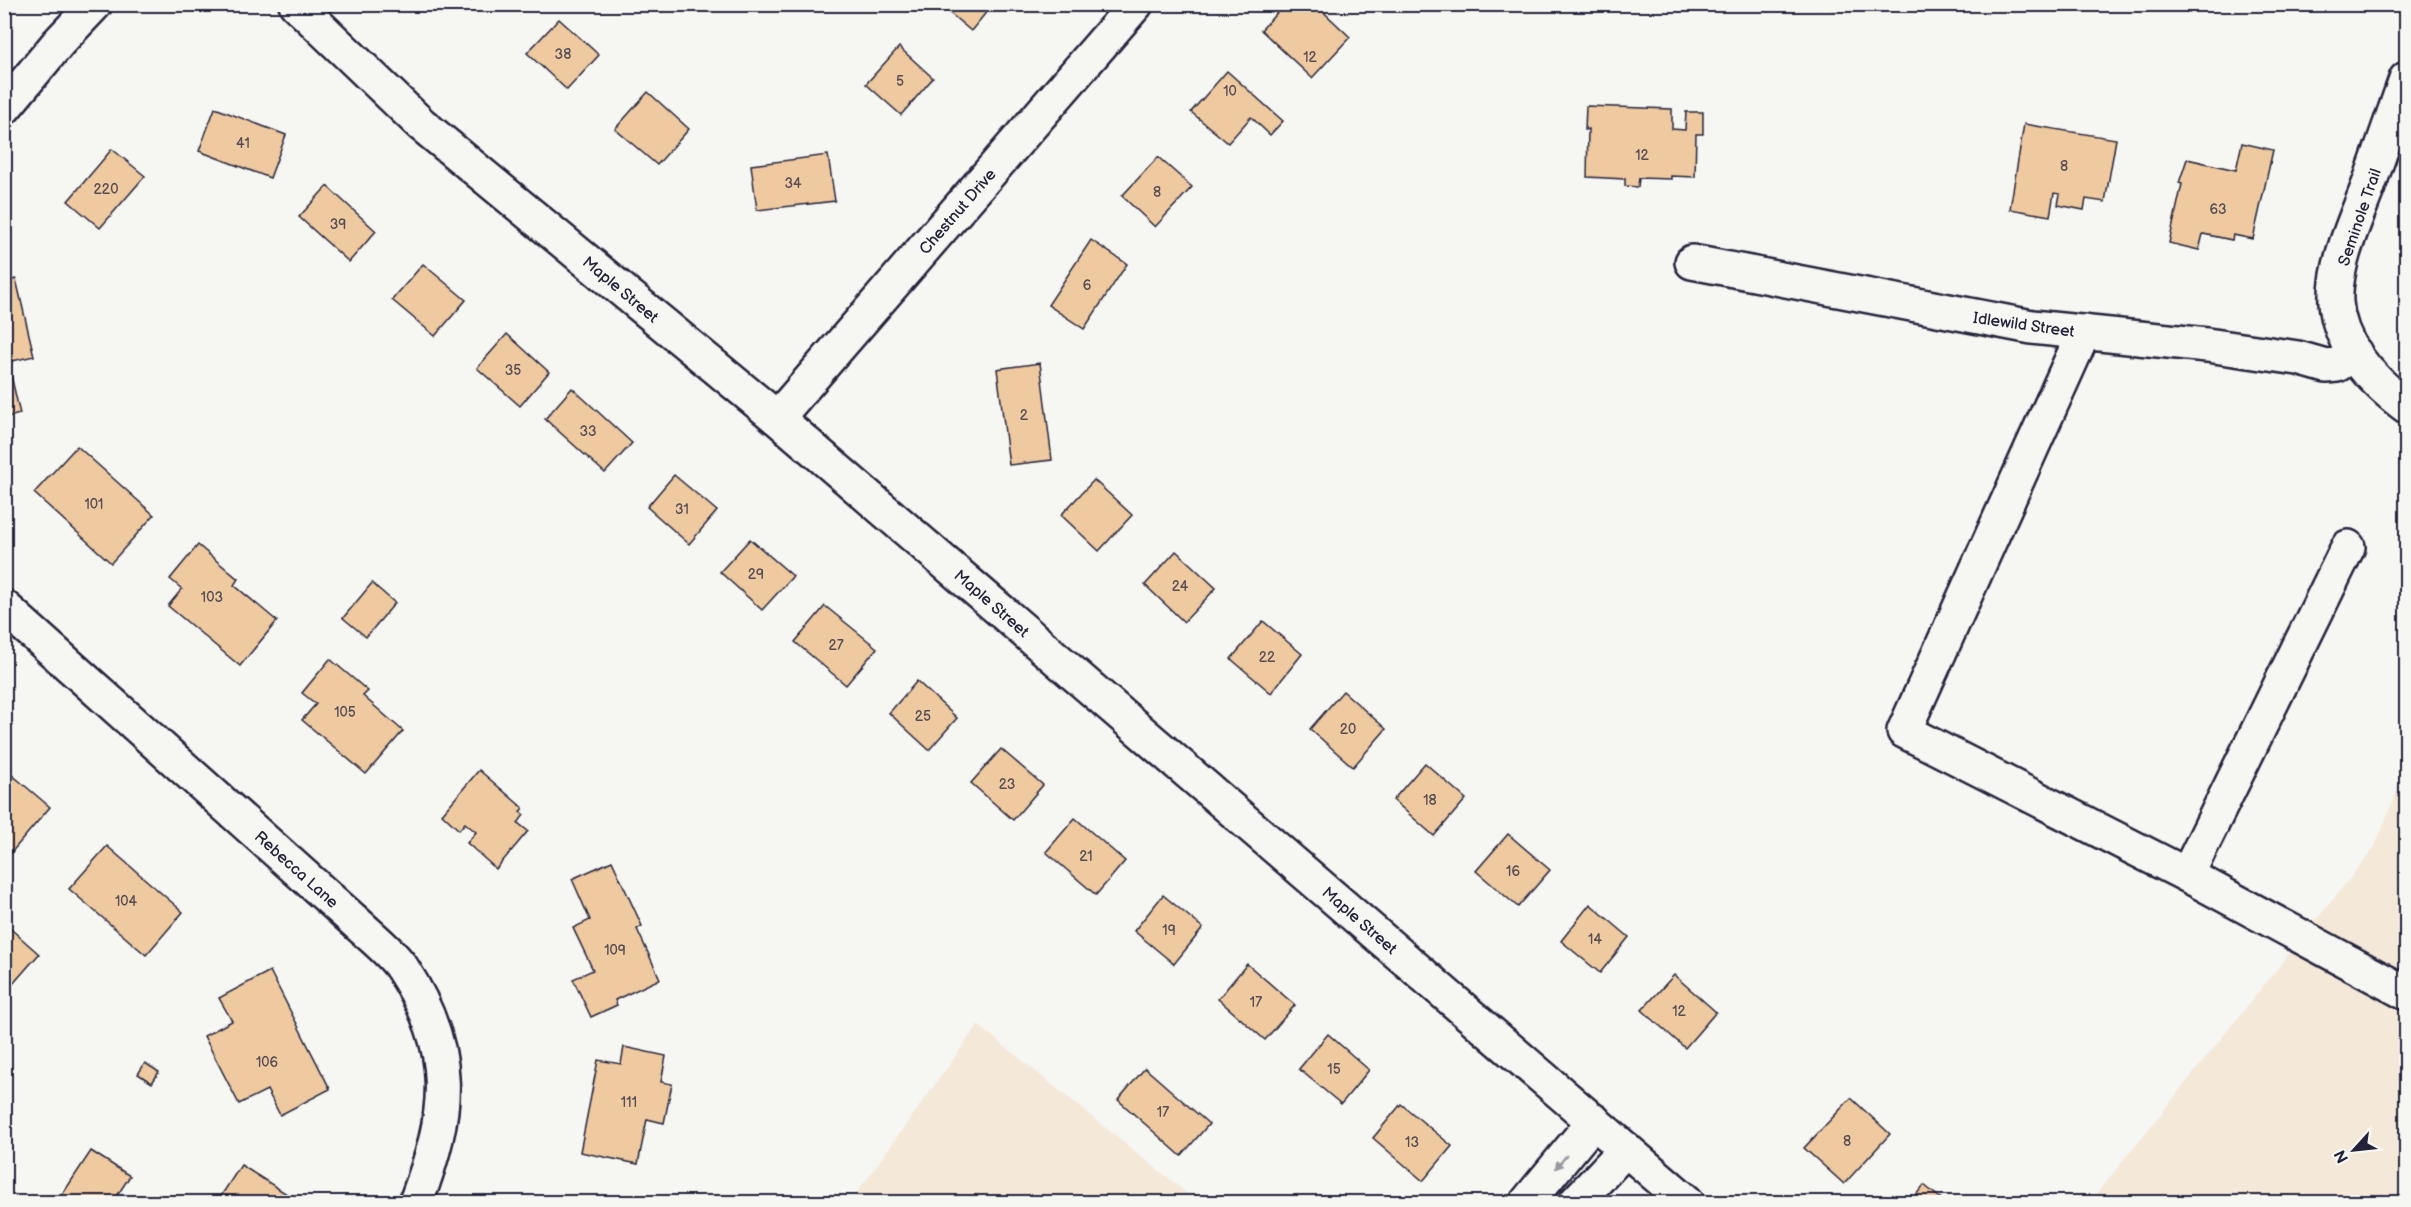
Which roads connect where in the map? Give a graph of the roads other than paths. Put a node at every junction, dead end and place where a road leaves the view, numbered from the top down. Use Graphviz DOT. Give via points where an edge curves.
graph roads {
  1 [pos="95,4"];
  2 [pos="296,4"];
  3 [pos="1136,4"];
  4 [pos="2406,79"];
  5 [pos="4,108"];
  6 [pos="1692,262"];
  7 [pos="2084,332"];
  8 [pos="2355,352"];
  9 [pos="2406,406"];
  10 [pos="777,418"];
  11 [pos="2348,547"];
  12 [pos="4,608"];
  13 [pos="2187,875"];
  14 [pos="2406,993"];
  15 [pos="1594,1122"];
  16 [pos="1626,1149"];
  17 [pos="416,1203"];
  18 [pos="1527,1203"];
  19 [pos="1576,1203"];
  20 [pos="1687,1203"];
  1 -- 5 [label="street"];
  2 -- 10 [label="street, Maple Street" via="421,124"];
  3 -- 10 [label="street, Chestnut Drive"];
  4 -- 8 [label="street, Seminole Trail" via="2346,245 2339,279 2339,320"];
  6 -- 7 [label="street, Idlewild Street" via="2000,321"];
  7 -- 8 [label="street, Idlewild Street" via="2207,345 2298,358 2326,366 2337,365"];
  7 -- 13 [label="street" via="1904,731"];
  8 -- 9 [label="street, Seminole Trail" via="2370,375"];
  10 -- 15 [label="street, Maple Street"];
  11 -- 13 [label="street"];
  12 -- 17 [label="street, Rebecca Lane" via="401,966 430,1019 443,1067 442,1112"];
  13 -- 14 [label="street"];
  15 -- 16 [label="street, Maple Street"];
  15 -- 18 [label="street, one-way"];
  16 -- 19 [label="street"];
  16 -- 20 [label="street, Maple Street"];
}
